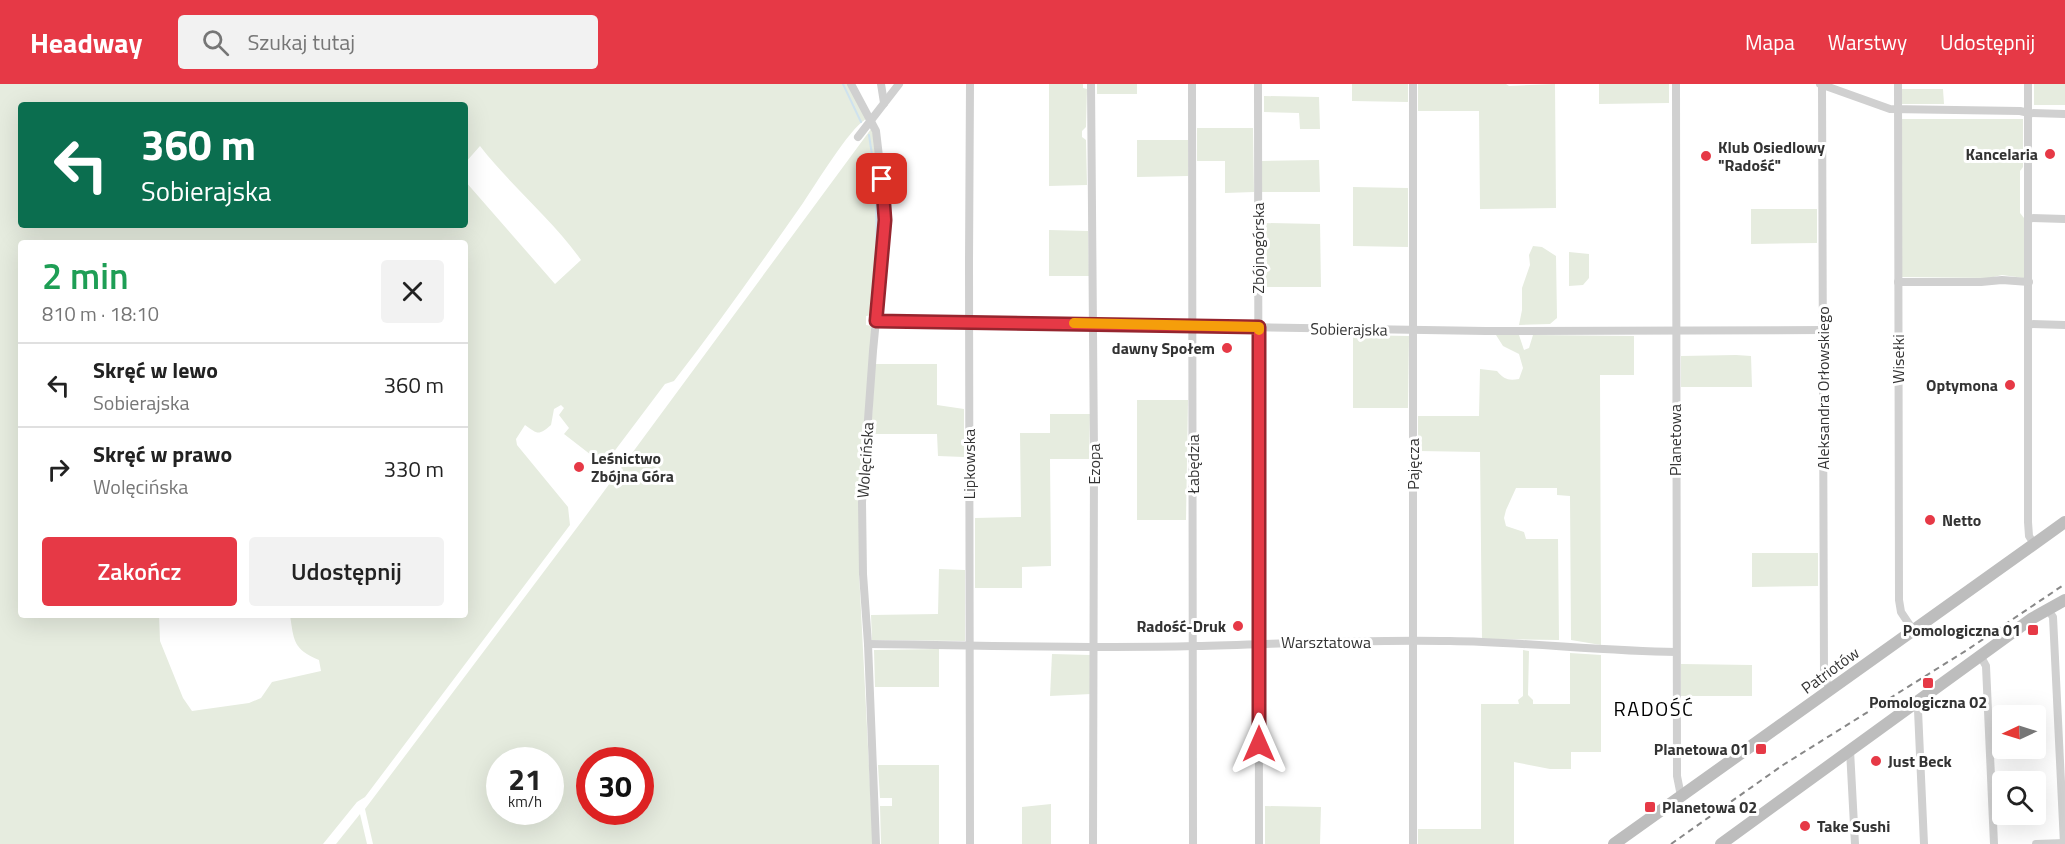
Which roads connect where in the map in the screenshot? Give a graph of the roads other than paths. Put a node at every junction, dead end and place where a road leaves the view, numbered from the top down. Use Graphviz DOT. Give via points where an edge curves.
graph roads {
  1 [pos="851,84"];
  2 [pos="882,84"];
  3 [pos="899,84"];
  4 [pos="970,84"];
  5 [pos="1091,84"];
  6 [pos="1192,84"];
  7 [pos="1258,84"];
  8 [pos="1413,84"];
  9 [pos="1676,84"];
  10 [pos="1821,84"];
  11 [pos="1898,84"];
  12 [pos="2028,84"];
  13 [pos="884,103"];
  14 [pos="1898,110"];
  15 [pos="2029,114"];
  16 [pos="2065,114"];
  17 [pos="871,121"];
  18 [pos="858,137"];
  19 [pos="2028,218"];
  20 [pos="2065,219"];
  21 [pos="1898,282"];
  22 [pos="2029,282"];
  23 [pos="876,321"];
  24 [pos="969,322"];
  25 [pos="1094,324"];
  26 [pos="2029,324"];
  27 [pos="1193,325"];
  28 [pos="2065,325"];
  29 [pos="1259,327"];
  30 [pos="1412,330"];
  31 [pos="1824,330"];
  32 [pos="1676,332"];
  33 [pos="2065,522"];
  34 [pos="2034,544"];
  35 [pos="2065,600"];
  36 [pos="2048,610"];
  37 [pos="1913,630"];
  38 [pos="1414,641"];
  39 [pos="868,644"];
  40 [pos="1259,644"];
  41 [pos="970,645"];
  42 [pos="1094,646"];
  43 [pos="1193,646"];
  44 [pos="1676,652"];
  45 [pos="1981,657"];
  46 [pos="1830,690"];
  47 [pos="1916,703"];
  48 [pos="1850,750"];
  49 [pos="1681,796"];
  50 [pos="876,844"];
  51 [pos="970,844"];
  52 [pos="1093,844"];
  53 [pos="1193,844"];
  54 [pos="1259,844"];
  55 [pos="1413,844"];
  56 [pos="1614,844"];
  57 [pos="1721,844"];
  58 [pos="1855,844"];
  59 [pos="1924,844"];
  60 [pos="1994,844"];
  61 [pos="2036,844"];
  62 [pos="2064,844"];
  1 -- 17 [label="street, Wolęcińska"];
  2 -- 13 [label="street"];
  3 -- 13 [label="street"];
  4 -- 24 [label="street, Lipkowska"];
  5 -- 25 [label="street, Ezopa"];
  6 -- 27 [label="street, Łabędzia"];
  7 -- 29 [label="street, Zbójnogórska"];
  8 -- 30 [label="street, Pajęcza"];
  9 -- 32 [label="street, Planetowa"];
  10 -- 14 [label="street"];
  10 -- 31 [label="street, Aleksandra Orłowskiego"];
  11 -- 14 [label="street, Wisełki"];
  12 -- 15 [label="street"];
  13 -- 17 [label="street"];
  14 -- 15 [label="street"];
  14 -- 21 [label="street, Wisełki"];
  15 -- 16 [label="street"];
  15 -- 19 [label="street"];
  17 -- 18 [label="street"];
  17 -- 23 [label="street, Wolęcińska" via="878,140 885,220"];
  19 -- 20 [label="street"];
  19 -- 22 [label="street"];
  21 -- 22 [label="street"];
  21 -- 37 [label="street, Wisełki" via="1900,607"];
  22 -- 26 [label="street"];
  23 -- 24 [label="street, Sobierajska"];
  23 -- 39 [label="street, Wolęcińska" via="862,502"];
  24 -- 25 [label="street, Sobierajska"];
  24 -- 41 [label="street, Lipkowska"];
  25 -- 27 [label="street, Sobierajska"];
  25 -- 42 [label="street, Ezopa"];
  26 -- 28 [label="street"];
  26 -- 34 [label="street" via="2028,522"];
  27 -- 29 [label="street, Sobierajska"];
  27 -- 43 [label="street, Łabędzia"];
  29 -- 30 [label="street, Sobierajska"];
  29 -- 40 [label="street, Zbójnogórska"];
  30 -- 32 [label="street, Sobierajska"];
  30 -- 38 [label="street, Pajęcza"];
  31 -- 32 [label="street, Sobierajska"];
  31 -- 46 [label="street, Aleksandra Orłowskiego" via="1824,676"];
  32 -- 44 [label="street, Planetowa"];
  33 -- 34 [label="main road, Patriotów"];
  34 -- 37 [label="main road, Patriotów"];
  35 -- 36 [label="main road"];
  36 -- 45 [label="main road"];
  36 -- 62 [label="street" via="2053,617"];
  37 -- 46 [label="main road, Patriotów"];
  38 -- 40 [label="street, Warsztatowa"];
  38 -- 44 [label="street, Warsztatowa"];
  38 -- 55 [label="street, Pajęcza"];
  39 -- 41 [label="street, Warsztatowa"];
  39 -- 50 [label="street, Wolęcińska"];
  40 -- 43 [label="street, Warsztatowa"];
  40 -- 54 [label="street, Zbójnogórska"];
  41 -- 42 [label="street, Warsztatowa"];
  41 -- 51 [label="street, Lipkowska"];
  42 -- 43 [label="street, Warsztatowa"];
  42 -- 52 [label="street, Ezopa"];
  43 -- 53 [label="street, Łabędzia"];
  44 -- 49 [label="street, Planetowa" via="1677,776"];
  45 -- 47 [label="main road"];
  45 -- 60 [label="street" via="1986,666"];
  46 -- 49 [label="main road, Patriotów"];
  47 -- 48 [label="main road"];
  47 -- 59 [label="street"];
  48 -- 57 [label="main road"];
  48 -- 58 [label="street"];
  49 -- 56 [label="main road, Patriotów"];
  61 -- 62 [label="street"];
}
